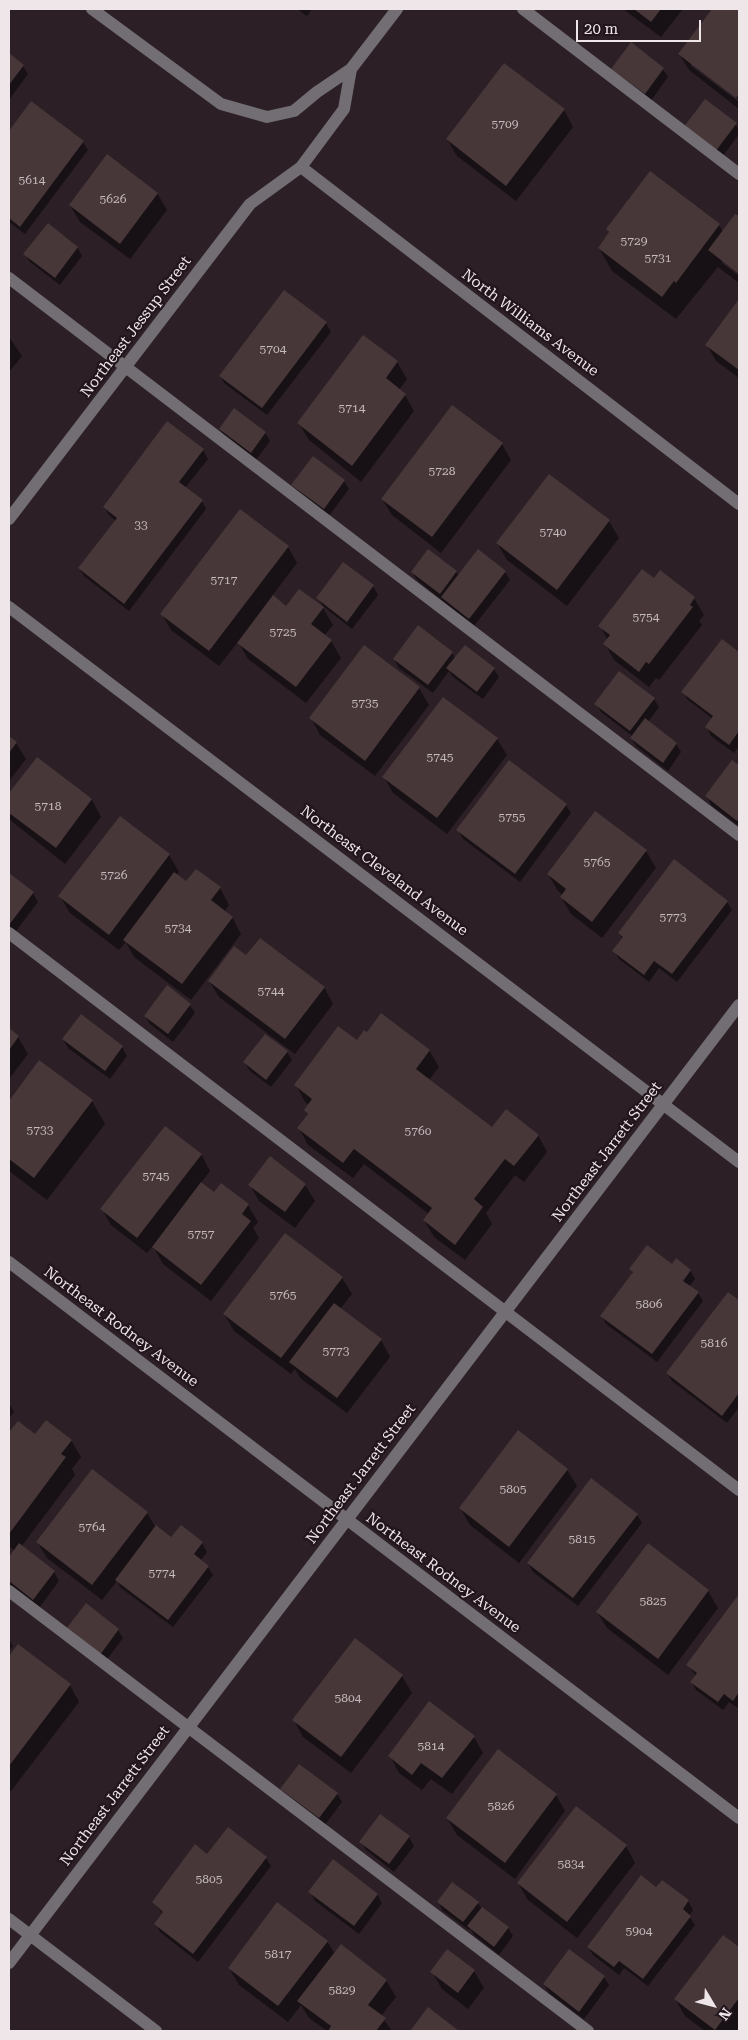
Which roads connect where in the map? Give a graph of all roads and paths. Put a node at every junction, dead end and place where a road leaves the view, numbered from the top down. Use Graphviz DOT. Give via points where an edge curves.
graph roads {
  1 [pos="92,9"];
  2 [pos="396,9"];
  3 [pos="523,9"];
  4 [pos="351,69"];
  5 [pos="301,167"];
  6 [pos="739,174"];
  7 [pos="9,278"];
  8 [pos="126,367"];
  9 [pos="739,504"];
  10 [pos="9,519"];
  11 [pos="9,607"];
  12 [pos="739,835"];
  13 [pos="9,934"];
  14 [pos="739,1005"];
  15 [pos="664,1105"];
  16 [pos="739,1162"];
  17 [pos="9,1262"];
  18 [pos="506,1311"];
  19 [pos="739,1490"];
  20 [pos="347,1520"];
  21 [pos="9,1591"];
  22 [pos="188,1728"];
  23 [pos="739,1818"];
  24 [pos="9,1919"];
  25 [pos="30,1935"];
  26 [pos="9,1963"];
  27 [pos="156,2031"];
  28 [pos="588,2031"];
  1 -- 4 [label="street" via="221,104 267,117 294,112"];
  2 -- 4 [label="street"];
  3 -- 6 [label="street"];
  4 -- 5 [label="street, Northeast Jessup Street" via="344,109"];
  5 -- 8 [label="street, Northeast Jessup Street" via="250,204"];
  5 -- 9 [label="street, North Williams Avenue"];
  7 -- 8 [label="street"];
  8 -- 10 [label="street, Northeast Jessup Street"];
  8 -- 12 [label="street"];
  11 -- 15 [label="street, Northeast Cleveland Avenue"];
  13 -- 18 [label="street"];
  14 -- 15 [label="street, Northeast Jarrett Street"];
  15 -- 16 [label="street, Northeast Cleveland Avenue"];
  15 -- 18 [label="street, Northeast Jarrett Street"];
  17 -- 20 [label="street, Northeast Rodney Avenue"];
  18 -- 19 [label="street"];
  18 -- 20 [label="street, Northeast Jarrett Street"];
  20 -- 22 [label="street, Northeast Jarrett Street"];
  20 -- 23 [label="street, Northeast Rodney Avenue"];
  21 -- 22 [label="street"];
  22 -- 25 [label="street, Northeast Jarrett Street"];
  22 -- 28 [label="street"];
  24 -- 25 [label="street"];
  25 -- 26 [label="street, Northeast Jarrett Street"];
  25 -- 27 [label="street"];
}
